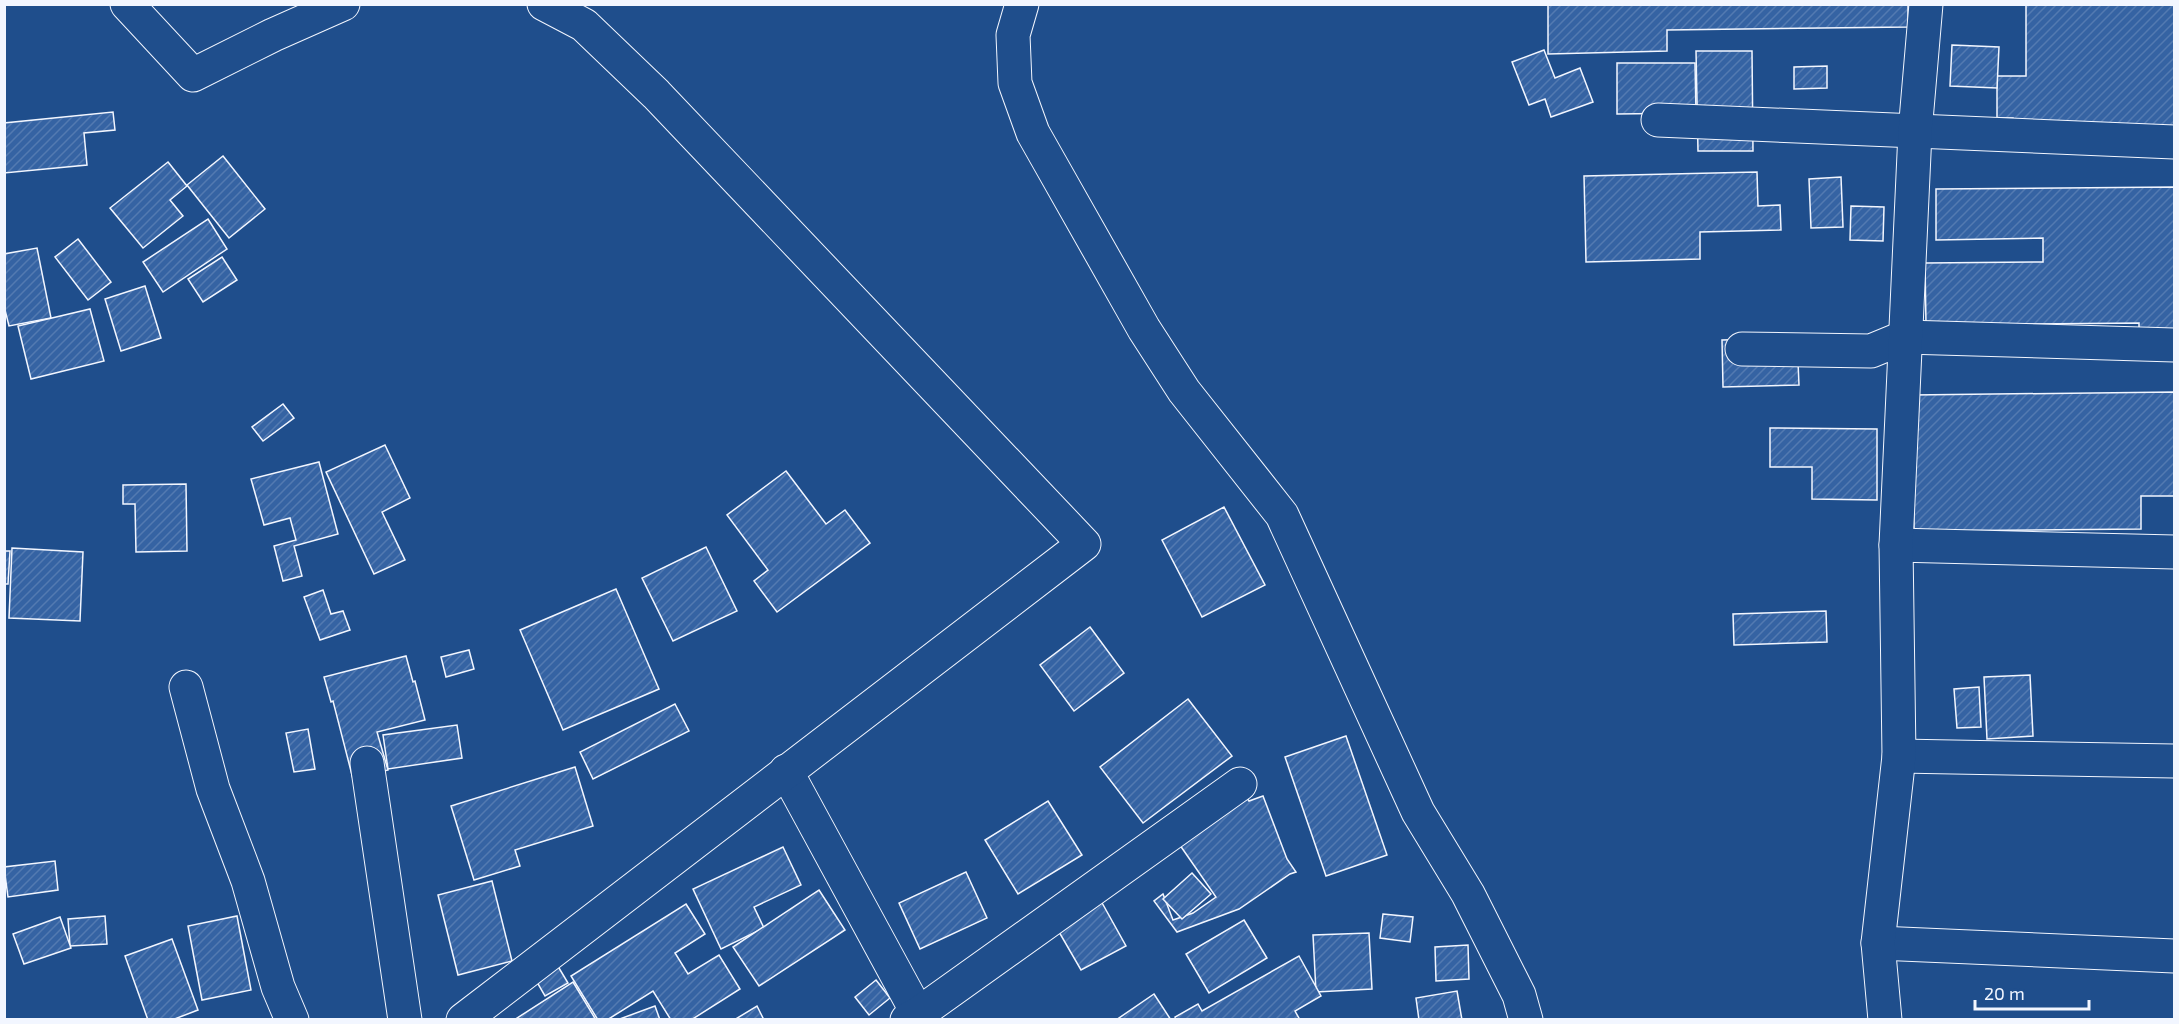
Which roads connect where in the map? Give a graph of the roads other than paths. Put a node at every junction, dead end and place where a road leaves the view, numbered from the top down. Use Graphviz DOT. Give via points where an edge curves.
graph roads {
  1 [pos="127,4"];
  2 [pos="343,4"];
  3 [pos="544,4"];
  4 [pos="1022,4"];
  5 [pos="1926,4"];
  6 [pos="1658,120"];
  7 [pos="1916,132"];
  8 [pos="2175,142"];
  9 [pos="1905,337"];
  10 [pos="2175,345"];
  11 [pos="1742,349"];
  12 [pos="1896,545"];
  13 [pos="2175,552"];
  14 [pos="186,687"];
  15 [pos="1899,756"];
  16 [pos="2175,761"];
  17 [pos="368,763"];
  18 [pos="786,771"];
  19 [pos="1240,784"];
  20 [pos="1878,943"];
  21 [pos="2175,956"];
  22 [pos="913,1017"];
  23 [pos="292,1020"];
  24 [pos="405,1020"];
  25 [pos="464,1020"];
  26 [pos="1526,1020"];
  27 [pos="1885,1020"];
  1 -- 2 [label="street" via="193,75"];
  3 -- 18 [label="street" via="584,25 656,94 1084,544"];
  4 -- 26 [label="street" via="1013,35 1015,83 1033,133 1144,329 1179,382 1282,515 1418,812 1468,894 1519,995"];
  5 -- 7 [label="street"];
  6 -- 7 [label="street"];
  7 -- 8 [label="street"];
  7 -- 9 [label="street"];
  9 -- 10 [label="street"];
  9 -- 11 [label="street" via="1871,351"];
  9 -- 12 [label="street"];
  12 -- 13 [label="street"];
  12 -- 15 [label="street"];
  14 -- 23 [label="street" via="213,789 248,881 278,987"];
  15 -- 16 [label="street"];
  15 -- 20 [label="street"];
  17 -- 24 [label="street"];
  18 -- 22 [label="street"];
  18 -- 25 [label="street"];
  19 -- 22 [label="street"];
  20 -- 21 [label="street"];
  20 -- 27 [label="street"];
}
